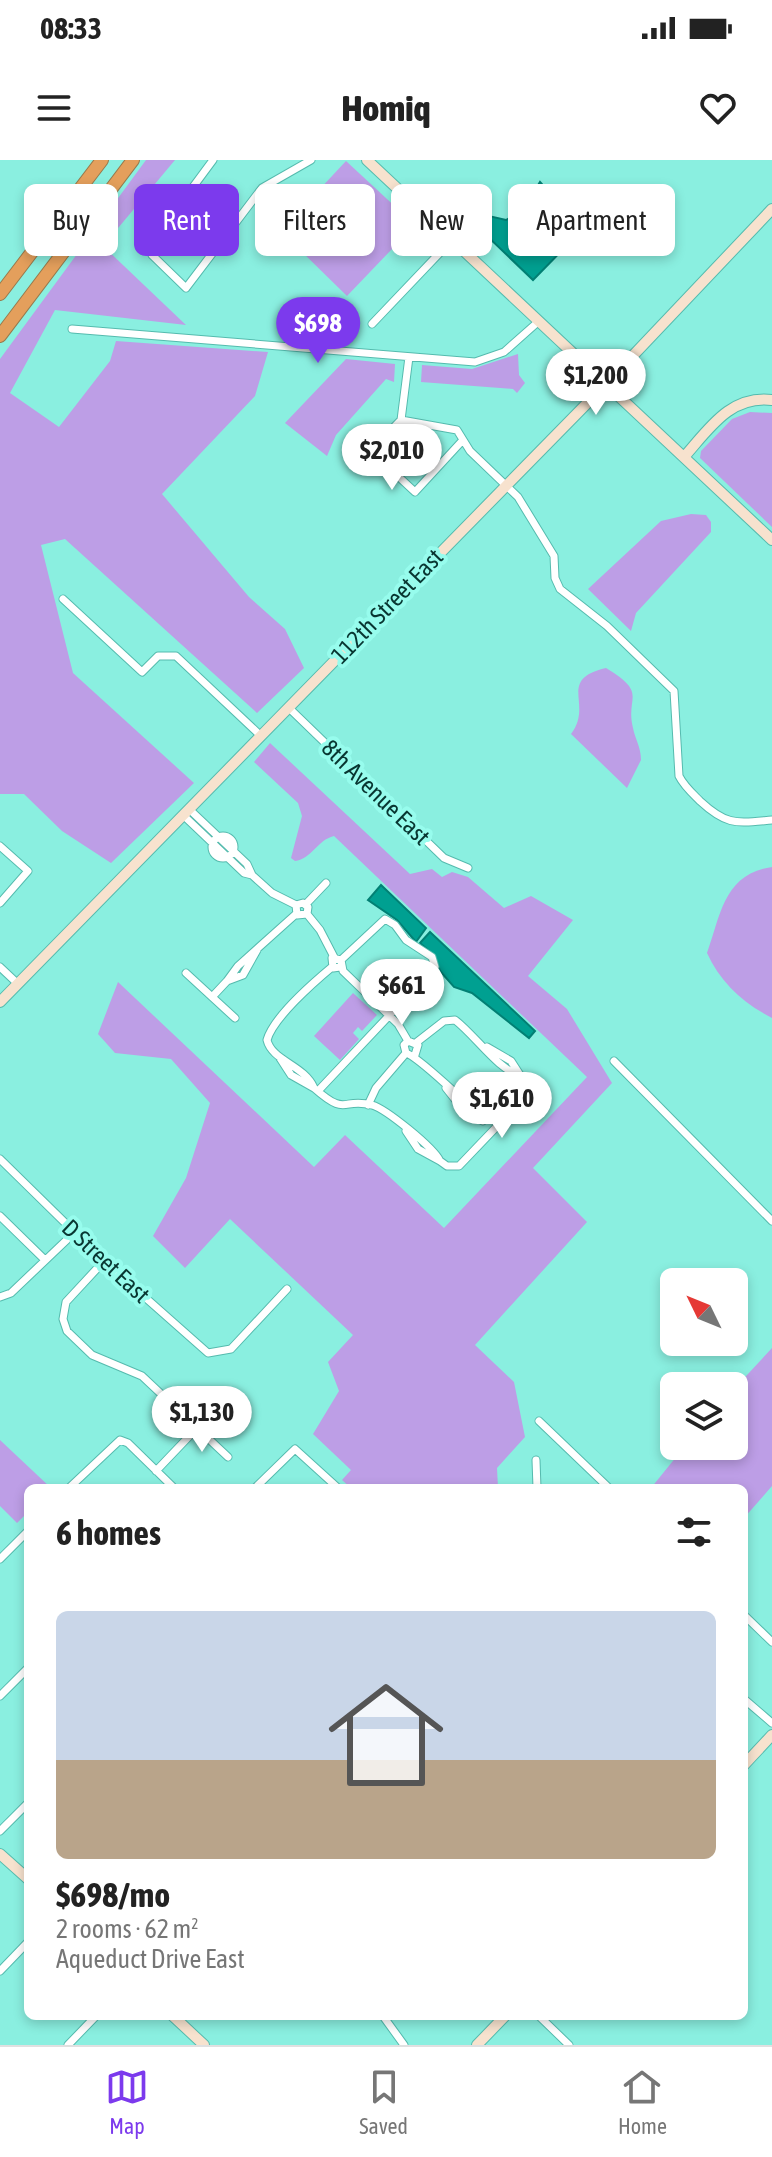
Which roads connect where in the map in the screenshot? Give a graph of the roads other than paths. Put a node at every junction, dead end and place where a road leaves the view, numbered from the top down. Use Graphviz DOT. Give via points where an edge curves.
graph roads {
  1 [pos="102,160"];
  2 [pos="133,160"];
  3 [pos="213,160"];
  4 [pos="311,160"];
  5 [pos="367,160"];
  6 [pos="392,184"];
  7 [pos="772,209"];
  8 [pos="437,256"];
  9 [pos="469,256"];
  10 [pos="0,294"];
  11 [pos="539,321"];
  12 [pos="372,324"];
  13 [pos="72,329"];
  14 [pos="0,336"];
  15 [pos="409,362"];
  16 [pos="606,384"];
  17 [pos="772,400"];
  18 [pos="401,420"];
  19 [pos="462,441"];
  20 [pos="684,457"];
  21 [pos="505,484"];
  22 [pos="772,540"];
  23 [pos="63,599"];
  24 [pos="289,708"];
  25 [pos="261,736"];
  26 [pos="186,812"];
  27 [pos="772,820"];
  28 [pos="215,840"];
  29 [pos="0,846"];
  30 [pos="230,854"];
  31 [pos="468,868"];
  32 [pos="326,883"];
  33 [pos="0,903"];
  34 [pos="306,904"];
  35 [pos="296,910"];
  36 [pos="307,914"];
  37 [pos="337,963"];
  38 [pos="0,967"];
  39 [pos="186,973"];
  40 [pos="18,984"];
  41 [pos="212,997"];
  42 [pos="0,1002"];
  43 [pos="389,1015"];
  44 [pos="235,1018"];
  45 [pos="413,1042"];
  46 [pos="410,1054"];
  47 [pos="614,1061"];
  48 [pos="316,1089"];
  49 [pos="368,1105"];
  50 [pos="492,1129"];
  51 [pos="0,1159"];
  52 [pos="0,1216"];
  53 [pos="772,1221"];
  54 [pos="75,1232"];
  55 [pos="44,1259"];
  56 [pos="104,1261"];
  57 [pos="287,1289"];
  58 [pos="0,1297"];
  59 [pos="539,1421"];
  60 [pos="197,1428"];
  61 [pos="228,1457"];
  62 [pos="536,1460"];
  63 [pos="156,1471"];
  64 [pos="73,1484"];
  65 [pos="170,1484"];
  66 [pos="259,1484"];
  67 [pos="334,1484"];
  68 [pos="537,1484"];
  69 [pos="605,1484"];
  70 [pos="24,1535"];
  71 [pos="0,1559"];
  72 [pos="748,1619"];
  73 [pos="772,1642"];
  74 [pos="24,1672"];
  75 [pos="0,1696"];
  76 [pos="748,1702"];
  77 [pos="772,1723"];
  78 [pos="772,1735"];
  79 [pos="748,1761"];
  80 [pos="24,1807"];
  81 [pos="0,1831"];
  82 [pos="0,1854"];
  83 [pos="24,1875"];
  84 [pos="24,1946"];
  85 [pos="0,1971"];
  86 [pos="92,2020"];
  87 [pos="177,2020"];
  88 [pos="386,2020"];
  89 [pos="501,2020"];
  90 [pos="543,2020"];
  91 [pos="200,2044"];
  92 [pos="68,2045"];
  93 [pos="404,2045"];
  94 [pos="477,2045"];
  95 [pos="569,2045"];
  1 -- 10 [label="highway"];
  2 -- 14 [label="highway"];
  3 -- 4 [label="street" via="150,245 152,255 186,288 262,188"];
  5 -- 6 [label="main road"];
  7 -- 16 [label="main road, 112th Street East"];
  8 -- 12 [label="street"];
  9 -- 11 [label="main road"];
  11 -- 15 [label="street" via="495,357"];
  11 -- 16 [label="main road"];
  13 -- 15 [label="street"];
  15 -- 18 [label="street"];
  16 -- 20 [label="main road"];
  16 -- 21 [label="main road, 112th Street East"];
  17 -- 20 [label="main road" via="750,400 729,409"];
  18 -- 19 [label="street" via="457,430"];
  18 -- 19 [label="street" via="371,451 415,492"];
  19 -- 21 [label="street"];
  20 -- 22 [label="main road"];
  21 -- 24 [label="main road, 112th Street East"];
  21 -- 27 [label="street" via="554,556 560,589 674,691 679,776 684,785 722,820"];
  23 -- 25 [label="street" via="142,672 161,655 176,656"];
  24 -- 25 [label="main road, 112th Street East"];
  24 -- 31 [label="street, 8th Avenue East" via="444,858"];
  25 -- 26 [label="main road, 112th Street East"];
  26 -- 28 [label="street"];
  26 -- 40 [label="main road, 112th Street East"];
  28 -- 30 [label="street" via="215,855"];
  28 -- 30 [label="street" via="231,839"];
  29 -- 33 [label="street" via="26,867 25,878"];
  30 -- 35 [label="street" via="244,873"];
  32 -- 34 [label="street"];
  34 -- 35 [label="street"];
  34 -- 36 [label="street"];
  35 -- 36 [label="street"];
  35 -- 41 [label="street"];
  36 -- 37 [label="street"];
  37 -- 43 [label="street"];
  37 -- 43 [label="street" via="382,919 432,957 435,967"];
  37 -- 48 [label="street" via="302,994 267,1037 268,1047 291,1075"];
  38 -- 40 [label="street"];
  39 -- 41 [label="street"];
  40 -- 42 [label="main road, 112th Street East"];
  41 -- 44 [label="street"];
  43 -- 45 [label="street"];
  43 -- 48 [label="street"];
  45 -- 46 [label="street" via="419,1050"];
  45 -- 46 [label="street" via="404,1045"];
  45 -- 50 [label="street" via="444,1021 455,1020 511,1061 527,1086 524,1098"];
  46 -- 49 [label="street" via="376,1088"];
  46 -- 50 [label="street" via="461,1109"];
  47 -- 53 [label="street"];
  48 -- 49 [label="street" via="340,1106"];
  49 -- 50 [label="street" via="386,1113 418,1149 451,1167 459,1166"];
  51 -- 54 [label="street, D Street East"];
  52 -- 55 [label="street"];
  54 -- 55 [label="street"];
  54 -- 56 [label="street, D Street East"];
  55 -- 58 [label="street" via="11,1293"];
  56 -- 57 [label="street, D Street East" via="200,1348 218,1354 231,1349"];
  56 -- 60 [label="street" via="66,1302 63,1313 73,1339 92,1355 142,1376"];
  59 -- 69 [label="street"];
  60 -- 61 [label="street"];
  60 -- 63 [label="street"];
  62 -- 68 [label="street"];
  63 -- 64 [label="street" via="120,1440"];
  63 -- 65 [label="street"];
  66 -- 67 [label="street" via="295,1449"];
  70 -- 71 [label="street"];
  72 -- 73 [label="street"];
  74 -- 75 [label="street"];
  76 -- 77 [label="street"];
  78 -- 79 [label="main road"];
  80 -- 81 [label="street"];
  82 -- 83 [label="main road"];
  84 -- 85 [label="street"];
  86 -- 92 [label="street"];
  87 -- 91 [label="main road"];
  88 -- 93 [label="street"];
  89 -- 94 [label="main road"];
  90 -- 95 [label="street"];
}
